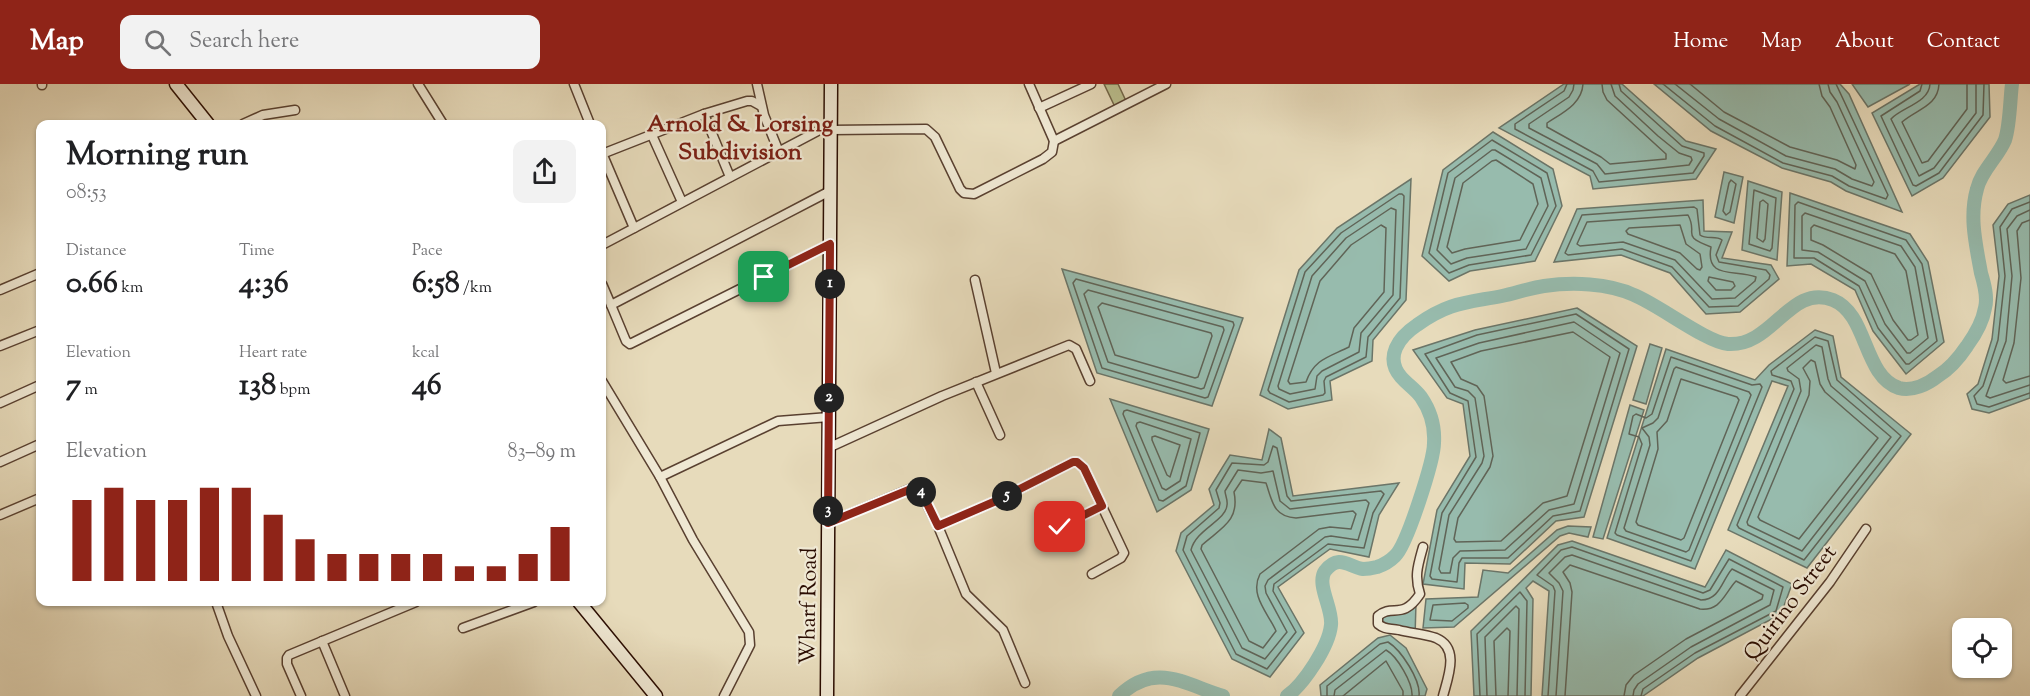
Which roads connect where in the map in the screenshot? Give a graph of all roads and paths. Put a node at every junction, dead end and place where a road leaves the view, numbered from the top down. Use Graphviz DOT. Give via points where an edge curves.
graph roads {
  1 [pos="176,84"];
  2 [pos="418,84"];
  3 [pos="574,84"];
  4 [pos="758,84"];
  5 [pos="831,84"];
  6 [pos="1029,84"];
  7 [pos="1091,84"];
  8 [pos="1166,84"];
  9 [pos="761,106"];
  10 [pos="1039,108"];
  11 [pos="295,110"];
  12 [pos="704,114"];
  13 [pos="205,120"];
  14 [pos="252,120"];
  15 [pos="440,120"];
  16 [pos="588,120"];
  17 [pos="831,127"];
  18 [pos="651,133"];
  19 [pos="1054,141"];
  20 [pos="606,152"];
  21 [pos="779,152"];
  22 [pos="606,163"];
  23 [pos="730,177"];
  24 [pos="830,191"];
  25 [pos="682,202"];
  26 [pos="634,228"];
  27 [pos="606,243"];
  28 [pos="830,244"];
  29 [pos="36,275"];
  30 [pos="975,280"];
  31 [pos="0,290"];
  32 [pos="606,293"];
  33 [pos="611,305"];
  34 [pos="36,332"];
  35 [pos="0,346"];
  36 [pos="996,373"];
  37 [pos="1090,381"];
  38 [pos="976,382"];
  39 [pos="36,387"];
  40 [pos="606,388"];
  41 [pos="0,403"];
  42 [pos="829,417"];
  43 [pos="1000,435"];
  44 [pos="36,446"];
  45 [pos="828,448"];
  46 [pos="0,462"];
  47 [pos="660,477"];
  48 [pos="36,500"];
  49 [pos="0,503"];
  50 [pos="1102,506"];
  51 [pos="1,515"];
  52 [pos="828,523"];
  53 [pos="938,526"];
  54 [pos="1060,527"];
  55 [pos="1866,529"];
  56 [pos="1423,547"];
  57 [pos="1092,574"];
  58 [pos="217,606"];
  59 [pos="406,606"];
  60 [pos="523,606"];
  61 [pos="582,606"];
  62 [pos="463,628"];
  63 [pos="322,641"];
  64 [pos="1025,683"];
  65 [pos="256,696"];
  66 [pos="301,696"];
  67 [pos="345,696"];
  68 [pos="656,696"];
  69 [pos="724,696"];
  70 [pos="827,696"];
  71 [pos="1443,696"];
  72 [pos="1740,696"];
  1 -- 13 [label="main road"];
  2 -- 15 [label="street"];
  3 -- 16 [label="street"];
  4 -- 9 [label="street"];
  5 -- 17 [label="main road, Wharf Road"];
  6 -- 10 [label="street"];
  7 -- 10 [label="street"];
  8 -- 19 [label="street"];
  9 -- 12 [label="street" via="747,101"];
  9 -- 21 [label="street"];
  10 -- 19 [label="street"];
  11 -- 14 [label="street"];
  12 -- 18 [label="street"];
  12 -- 23 [label="street"];
  17 -- 19 [label="street" via="926,129 935,137 960,189 968,195 1043,159 1052,152"];
  17 -- 21 [label="street"];
  17 -- 24 [label="main road, Wharf Road"];
  18 -- 20 [label="street"];
  18 -- 25 [label="street"];
  21 -- 23 [label="street"];
  22 -- 26 [label="street"];
  23 -- 25 [label="street"];
  24 -- 28 [label="main road, Wharf Road"];
  24 -- 33 [label="street"];
  25 -- 26 [label="street"];
  26 -- 27 [label="street"];
  28 -- 33 [label="street" via="630,344"];
  28 -- 42 [label="main road, Wharf Road"];
  29 -- 31 [label="street"];
  30 -- 36 [label="street"];
  32 -- 33 [label="street"];
  34 -- 35 [label="street"];
  36 -- 37 [label="street" via="1072,345"];
  36 -- 38 [label="street"];
  38 -- 43 [label="street"];
  38 -- 45 [label="street"];
  39 -- 41 [label="street"];
  40 -- 47 [label="street"];
  42 -- 45 [label="main road, Wharf Road"];
  42 -- 47 [label="street" via="778,420"];
  44 -- 46 [label="street"];
  45 -- 52 [label="main road, Wharf Road"];
  47 -- 69 [label="street" via="749,632 750,645"];
  48 -- 51 [label="street"];
  49 -- 51 [label="street"];
  50 -- 53 [label="street" via="1084,468 1073,462"];
  50 -- 54 [label="street"];
  50 -- 57 [label="street" via="1124,553"];
  52 -- 53 [label="street" via="916,487"];
  52 -- 70 [label="main road, Wharf Road"];
  53 -- 64 [label="street" via="966,594 1003,630"];
  55 -- 72 [label="street, Quirino Street" via="1830,582"];
  56 -- 71 [label="street" via="1416,572 1420,594 1411,607 1381,613 1378,624 1384,629 1436,638 1446,646 1451,656"];
  58 -- 65 [label="street"];
  59 -- 63 [label="street"];
  60 -- 62 [label="street"];
  61 -- 68 [label="main road"];
  63 -- 66 [label="street" via="287,658 286,664"];
  63 -- 67 [label="street"];
}
